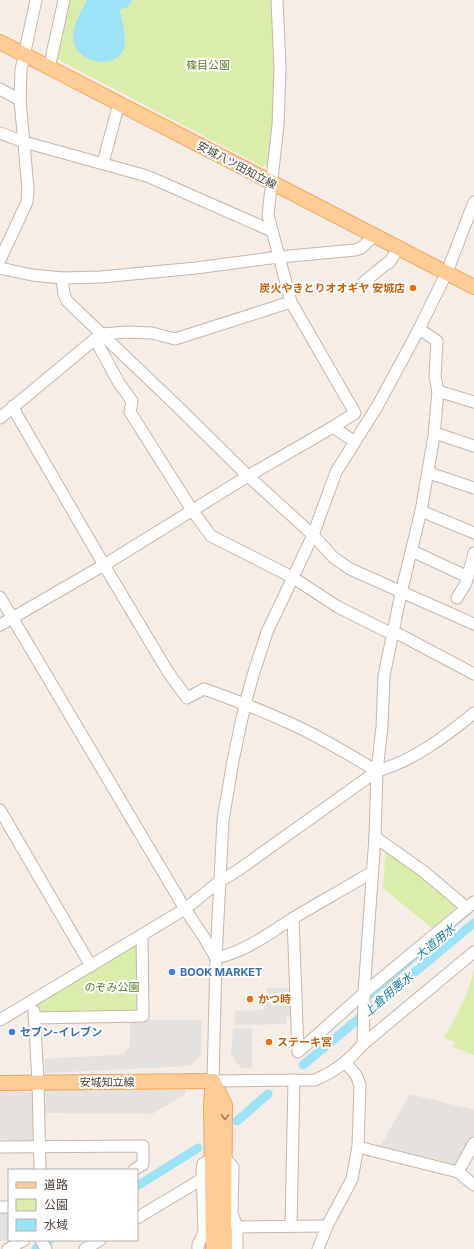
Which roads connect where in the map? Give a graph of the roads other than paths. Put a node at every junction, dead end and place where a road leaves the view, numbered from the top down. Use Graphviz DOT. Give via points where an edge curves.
graph roads {
  1 [pos="36,0"];
  2 [pos="64,0"];
  3 [pos="277,0"];
  4 [pos="0,42"];
  5 [pos="25,56"];
  6 [pos="49,68"];
  7 [pos="0,89"];
  8 [pos="20,100"];
  9 [pos="119,103"];
  10 [pos="0,132"];
  11 [pos="24,142"];
  12 [pos="103,163"];
  13 [pos="272,184"];
  14 [pos="474,202"];
  15 [pos="272,231"];
  16 [pos="374,236"];
  17 [pos="398,248"];
  18 [pos="279,257"];
  19 [pos="0,260"];
  20 [pos="0,268"];
  21 [pos="447,272"];
  22 [pos="62,278"];
  23 [pos="364,282"];
  24 [pos="474,287"];
  25 [pos="291,302"];
  26 [pos="419,329"];
  27 [pos="98,337"];
  28 [pos="438,391"];
  29 [pos="474,402"];
  30 [pos="13,406"];
  31 [pos="0,418"];
  32 [pos="333,427"];
  33 [pos="435,433"];
  34 [pos="355,442"];
  35 [pos="474,446"];
  36 [pos="429,473"];
  37 [pos="248,476"];
  38 [pos="474,488"];
  39 [pos="192,510"];
  40 [pos="422,511"];
  41 [pos="474,533"];
  42 [pos="313,535"];
  43 [pos="412,551"];
  44 [pos="474,553"];
  45 [pos="104,565"];
  46 [pos="292,577"];
  47 [pos="468,577"];
  48 [pos="402,593"];
  49 [pos="0,597"];
  50 [pos="457,598"];
  51 [pos="12,618"];
  52 [pos="474,624"];
  53 [pos="0,625"];
  54 [pos="393,633"];
  55 [pos="474,674"];
  56 [pos="245,704"];
  57 [pos="474,713"];
  58 [pos="377,771"];
  59 [pos="0,810"];
  60 [pos="375,837"];
  61 [pos="372,872"];
  62 [pos="220,881"];
  63 [pos="471,905"];
  64 [pos="184,909"];
  65 [pos="293,918"];
  66 [pos="142,935"];
  67 [pos="474,952"];
  68 [pos="216,958"];
  69 [pos="91,966"];
  70 [pos="33,1000"];
  71 [pos="364,1002"];
  72 [pos="34,1018"];
  73 [pos="0,1020"];
  74 [pos="363,1044"];
  75 [pos="345,1062"];
  76 [pos="294,1080"];
  77 [pos="213,1081"];
  78 [pos="38,1082"];
  79 [pos="0,1083"];
  80 [pos="474,1143"];
  81 [pos="0,1147"];
  82 [pos="40,1147"];
  83 [pos="358,1147"];
  84 [pos="218,1158"];
  85 [pos="40,1169"];
  86 [pos="136,1169"];
  87 [pos="458,1172"];
  88 [pos="202,1179"];
  89 [pos="474,1185"];
  90 [pos="138,1217"];
  91 [pos="291,1226"];
  92 [pos="327,1226"];
  93 [pos="237,1227"];
  94 [pos="22,1241"];
  95 [pos="98,1241"];
  96 [pos="196,1248"];
  97 [pos="8,1249"];
  98 [pos="85,1249"];
  99 [pos="213,1249"];
  100 [pos="224,1249"];
  101 [pos="237,1249"];
  102 [pos="318,1249"];
  1 -- 5 [label="street"];
  2 -- 6 [label="street"];
  3 -- 13 [label="street" via="280,68"];
  4 -- 5 [label="main road, 安城八ツ田知立線"];
  5 -- 6 [label="main road, 安城八ツ田知立線"];
  5 -- 8 [label="street" via="21,70"];
  6 -- 9 [label="main road, 安城八ツ田知立線"];
  7 -- 8 [label="street"];
  8 -- 11 [label="street"];
  9 -- 12 [label="street"];
  9 -- 13 [label="main road, 安城八ツ田知立線"];
  10 -- 11 [label="street"];
  11 -- 12 [label="street"];
  11 -- 19 [label="street" via="27,202"];
  12 -- 15 [label="street" via="147,176"];
  13 -- 15 [label="street" via="268,215"];
  13 -- 16 [label="main road, 安城八ツ田知立線"];
  14 -- 21 [label="street"];
  15 -- 18 [label="street"];
  16 -- 17 [label="main road, 安城八ツ田知立線"];
  16 -- 18 [label="street" via="355,250"];
  17 -- 21 [label="main road, 安城八ツ田知立線"];
  17 -- 23 [label="street" via="390,262"];
  18 -- 22 [label="street" via="101,277"];
  18 -- 25 [label="street"];
  20 -- 22 [label="street"];
  21 -- 24 [label="main road, 安城八ツ田知立線"];
  21 -- 26 [label="street"];
  22 -- 27 [label="street" via="67,301"];
  25 -- 27 [label="street" via="175,339 152,333 127,332"];
  25 -- 32 [label="street" via="355,413"];
  26 -- 28 [label="street" via="437,341 435,378"];
  26 -- 34 [label="street"];
  27 -- 30 [label="street"];
  27 -- 37 [label="street" via="177,406"];
  27 -- 39 [label="street" via="119,383 132,401 130,412"];
  28 -- 29 [label="street"];
  28 -- 33 [label="street"];
  30 -- 31 [label="street"];
  30 -- 45 [label="street"];
  32 -- 34 [label="street"];
  32 -- 37 [label="street"];
  33 -- 35 [label="street"];
  33 -- 36 [label="street"];
  34 -- 42 [label="street" via="336,472"];
  36 -- 38 [label="street"];
  36 -- 40 [label="street"];
  37 -- 39 [label="street"];
  37 -- 42 [label="street"];
  39 -- 45 [label="street"];
  39 -- 46 [label="street" via="211,536"];
  40 -- 41 [label="street"];
  40 -- 43 [label="street"];
  42 -- 46 [label="street"];
  42 -- 48 [label="street" via="336,560"];
  43 -- 47 [label="street"];
  43 -- 48 [label="street"];
  44 -- 47 [label="street"];
  45 -- 51 [label="street"];
  45 -- 56 [label="street" via="168,672 187,698 204,689"];
  46 -- 54 [label="street" via="338,607"];
  46 -- 56 [label="street" via="267,632"];
  47 -- 50 [label="street"];
  48 -- 52 [label="street"];
  48 -- 54 [label="street"];
  49 -- 51 [label="street"];
  51 -- 53 [label="street"];
  51 -- 64 [label="street"];
  54 -- 55 [label="street"];
  54 -- 58 [label="street" via="384,676"];
  56 -- 58 [label="street" via="297,726"];
  56 -- 62 [label="street" via="223,820"];
  57 -- 58 [label="street" via="428,747 392,767"];
  58 -- 60 [label="street"];
  58 -- 62 [label="street"];
  59 -- 69 [label="street"];
  60 -- 61 [label="street"];
  60 -- 63 [label="street"];
  61 -- 65 [label="street"];
  61 -- 71 [label="street"];
  62 -- 64 [label="street"];
  62 -- 68 [label="street"];
  63 -- 71 [label="street"];
  64 -- 66 [label="street"];
  64 -- 68 [label="street"];
  65 -- 68 [label="street" via="253,944 229,956"];
  65 -- 71 [label="street" via="298,1052"];
  66 -- 69 [label="street"];
  66 -- 72 [label="street" via="143,1016"];
  67 -- 74 [label="street"];
  68 -- 77 [label="street"];
  69 -- 70 [label="street"];
  70 -- 72 [label="street"];
  70 -- 73 [label="street"];
  71 -- 74 [label="street"];
  72 -- 78 [label="street"];
  74 -- 75 [label="street"];
  75 -- 76 [label="street" via="315,1080"];
  75 -- 83 [label="street" via="356,1075 360,1085"];
  76 -- 77 [label="street"];
  76 -- 91 [label="street"];
  77 -- 78 [label="main road, 安城知立線"];
  77 -- 84 [label="main road" via="211,1104"];
  78 -- 79 [label="main road, 安城知立線"];
  78 -- 82 [label="street"];
  80 -- 87 [label="street"];
  81 -- 82 [label="street"];
  82 -- 85 [label="street"];
  82 -- 86 [label="street" via="143,1146 143,1164"];
  83 -- 87 [label="street"];
  83 -- 92 [label="street" via="352,1179"];
  84 -- 88 [label="street" via="203,1164"];
  84 -- 93 [label="street" via="233,1167 232,1213"];
  84 -- 99 [label="main road"];
  84 -- 100 [label="main road"];
  87 -- 89 [label="street"];
  88 -- 90 [label="street"];
  88 -- 96 [label="street" via="204,1233"];
  91 -- 92 [label="street"];
  91 -- 93 [label="street"];
  92 -- 102 [label="street"];
  93 -- 101 [label="street"];
  94 -- 97 [label="street"];
  95 -- 98 [label="street"];
}
